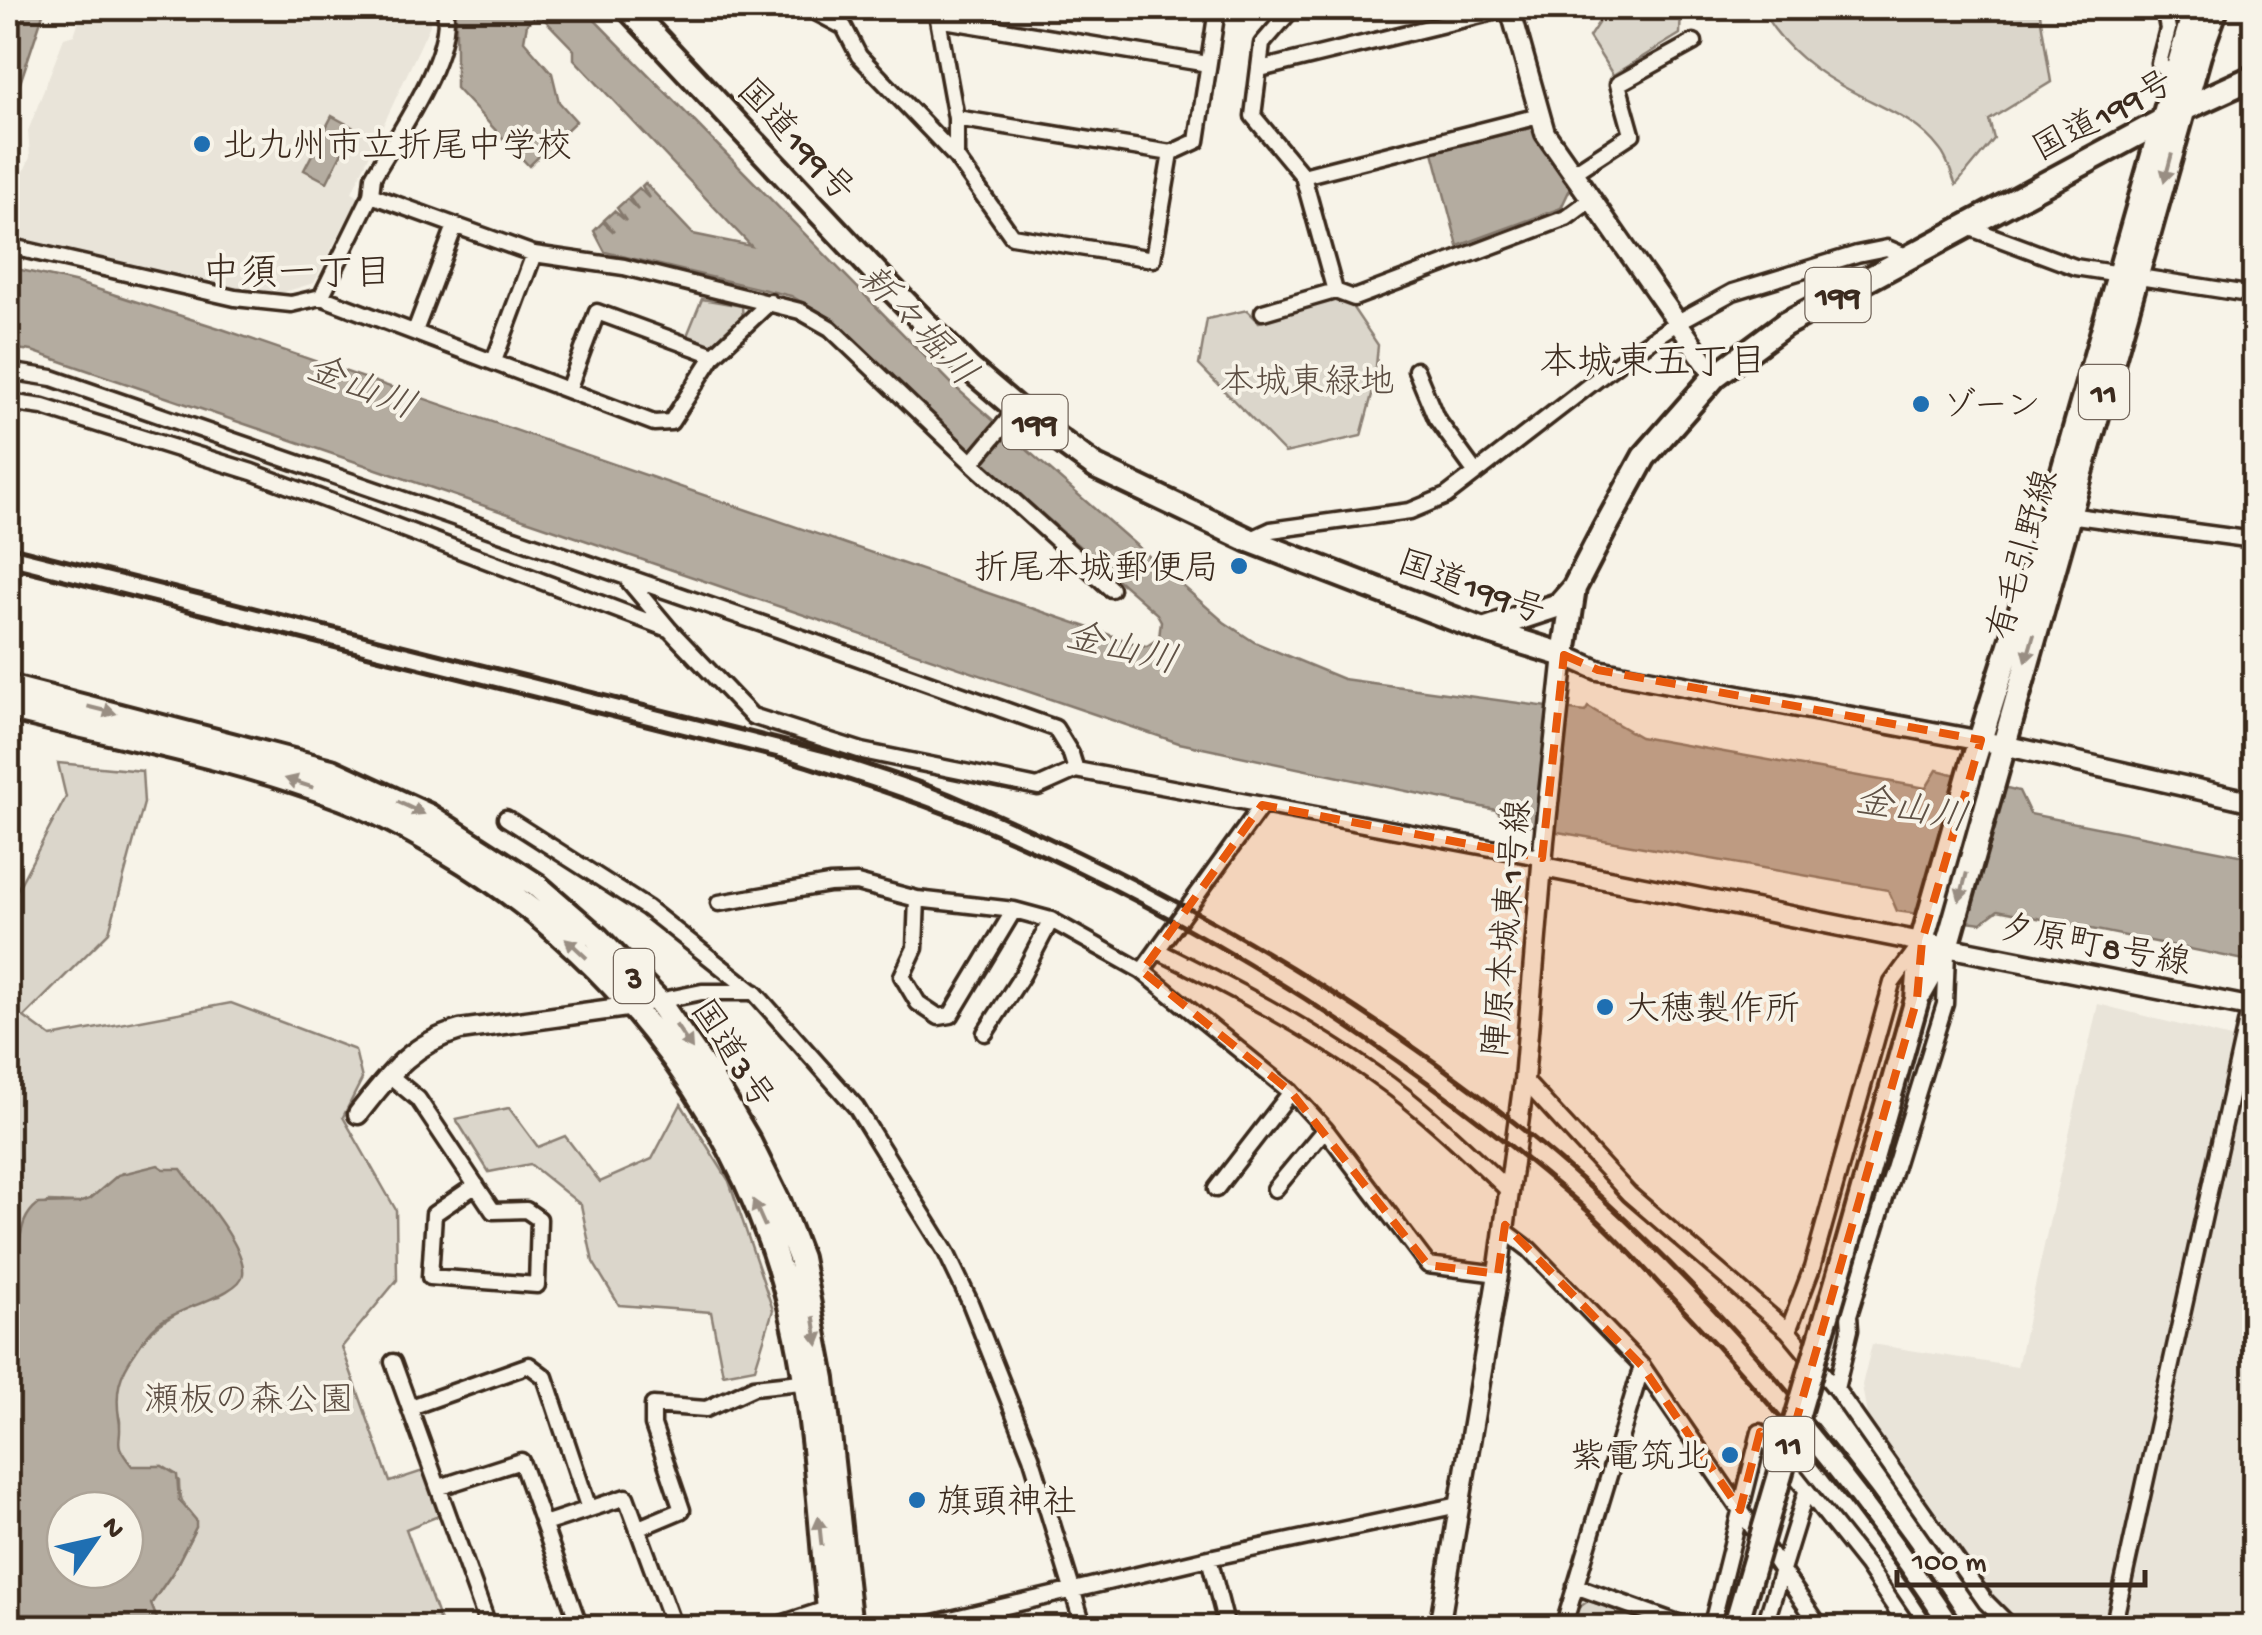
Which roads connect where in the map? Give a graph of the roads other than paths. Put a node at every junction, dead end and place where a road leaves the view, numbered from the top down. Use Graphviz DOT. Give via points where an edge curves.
graph roads {
  1 [pos="445,8"];
  2 [pos="628,8"];
  3 [pos="808,8"];
  4 [pos="840,8"];
  5 [pos="1223,8"];
  6 [pos="1292,8"];
  7 [pos="1510,8"];
  8 [pos="2164,8"];
  9 [pos="2195,8"];
  10 [pos="2216,8"];
  11 [pos="937,13"];
  12 [pos="844,27"];
  13 [pos="1694,42"];
  14 [pos="1208,64"];
  15 [pos="1260,68"];
  16 [pos="2254,77"];
  17 [pos="2174,79"];
  18 [pos="2184,109"];
  19 [pos="1539,116"];
  20 [pos="956,118"];
  21 [pos="2161,121"];
  22 [pos="1171,152"];
  23 [pos="956,157"];
  24 [pos="1571,174"];
  25 [pos="1304,176"];
  26 [pos="371,195"];
  27 [pos="1590,201"];
  28 [pos="455,226"];
  29 [pos="1964,226"];
  30 [pos="8,246"];
  31 [pos="534,254"];
  32 [pos="1908,257"];
  33 [pos="2128,275"];
  34 [pos="1335,291"];
  35 [pos="2254,295"];
  36 [pos="321,296"];
  37 [pos="770,302"];
  38 [pos="1263,312"];
  39 [pos="1678,322"];
  40 [pos="414,331"];
  41 [pos="714,356"];
  42 [pos="494,361"];
  43 [pos="1416,370"];
  44 [pos="8,372"];
  45 [pos="1715,376"];
  46 [pos="568,390"];
  47 [pos="8,402"];
  48 [pos="1011,417"];
  49 [pos="972,463"];
  50 [pos="1476,473"];
  51 [pos="2068,515"];
  52 [pos="1249,540"];
  53 [pos="2254,540"];
  54 [pos="628,578"];
  55 [pos="1574,588"];
  56 [pos="1111,589"];
  57 [pos="669,629"];
  58 [pos="1484,630"];
  59 [pos="1564,655"];
  60 [pos="8,687"];
  61 [pos="8,708"];
  62 [pos="1992,742"];
  63 [pos="1076,770"];
  64 [pos="2254,802"];
  65 [pos="1262,806"];
  66 [pos="506,818"];
  67 [pos="1544,855"];
  68 [pos="917,899"];
  69 [pos="719,904"];
  70 [pos="1014,910"];
  71 [pos="1050,920"];
  72 [pos="1925,933"];
  73 [pos="1949,939"];
  74 [pos="1158,951"];
  75 [pos="1142,971"];
  76 [pos="754,992"];
  77 [pos="1917,1000"];
  78 [pos="658,1002"];
  79 [pos="634,1006"];
  80 [pos="2252,1007"];
  81 [pos="985,1034"];
  82 [pos="388,1075"];
  83 [pos="1524,1080"];
  84 [pos="1291,1092"];
  85 [pos="358,1114"];
  86 [pos="1324,1129"];
  87 [pos="476,1185"];
  88 [pos="1216,1189"];
  89 [pos="1276,1189"];
  90 [pos="1508,1190"];
  91 [pos="1504,1230"];
  92 [pos="1498,1274"];
  93 [pos="1788,1331"];
  94 [pos="394,1362"];
  95 [pos="1642,1366"];
  96 [pos="814,1380"];
  97 [pos="1836,1389"];
  98 [pos="410,1407"];
  99 [pos="440,1487"];
  100 [pos="1806,1492"];
  101 [pos="1460,1505"];
  102 [pos="589,1508"];
  103 [pos="1740,1510"];
  104 [pos="544,1524"];
  105 [pos="639,1528"];
  106 [pos="1209,1558"];
  107 [pos="1783,1570"];
  108 [pos="1574,1586"];
  109 [pos="1072,1589"];
  110 [pos="840,1617"];
  111 [pos="489,1628"];
  112 [pos="580,1628"];
  113 [pos="674,1628"];
  114 [pos="769,1628"];
  115 [pos="913,1628"];
  116 [pos="1084,1628"];
  117 [pos="1227,1628"];
  118 [pos="1439,1628"];
  119 [pos="1562,1628"];
  120 [pos="1692,1628"];
  121 [pos="1710,1628"];
  122 [pos="1735,1628"];
  123 [pos="1764,1628"];
  124 [pos="1820,1628"];
  125 [pos="1908,1628"];
  126 [pos="2012,1628"];
  127 [pos="2114,1628"];
  1 -- 26 [label="street" via="438,58 373,177"];
  2 -- 48 [label="main road, 国道199号 / 199"];
  3 -- 12 [label="street"];
  4 -- 12 [label="street"];
  5 -- 14 [label="street"];
  6 -- 15 [label="street" via="1262,44"];
  7 -- 15 [label="street"];
  7 -- 19 [label="street"];
  8 -- 17 [label="street" via="2168,29 2159,64"];
  9 -- 17 [label="main road, 有毛引野線 / 11"];
  10 -- 18 [label="main road, 有毛引野線 / 11"];
  11 -- 14 [label="street"];
  11 -- 20 [label="street"];
  12 -- 23 [label="street" via="859,56"];
  13 -- 24 [label="street" via="1618,84 1632,134"];
  14 -- 22 [label="street" via="1198,141"];
  15 -- 25 [label="street" via="1253,116"];
  16 -- 18 [label="main road, 国道199号 / 199"];
  17 -- 21 [label="main road, 有毛引野線 / 11"];
  18 -- 21 [label="main road, 国道199号 / 199"];
  18 -- 33 [label="main road, 有毛引野線 / 11, one-way"];
  19 -- 24 [label="street"];
  19 -- 25 [label="street"];
  20 -- 22 [label="street"];
  20 -- 23 [label="street"];
  21 -- 29 [label="main road, 国道199号 / 199"];
  21 -- 33 [label="main road, 有毛引野線 / 11"];
  22 -- 23 [label="street" via="1154,260 1012,236"];
  24 -- 27 [label="street"];
  25 -- 34 [label="street"];
  26 -- 28 [label="street"];
  26 -- 36 [label="street"];
  27 -- 34 [label="street" via="1566,218 1354,298"];
  27 -- 39 [label="street"];
  28 -- 31 [label="street"];
  28 -- 40 [label="street"];
  29 -- 32 [label="main road, 国道199号 / 199"];
  29 -- 33 [label="street" via="2075,267"];
  30 -- 36 [label="street" via="235,298 291,304"];
  31 -- 37 [label="street"];
  31 -- 42 [label="street"];
  32 -- 39 [label="street" via="1887,248 1857,254 1733,292"];
  32 -- 45 [label="main road, 国道199号 / 199" via="1785,324"];
  33 -- 35 [label="street"];
  33 -- 51 [label="main road, 有毛引野線 / 11"];
  33 -- 62 [label="main road, 有毛引野線 / 11" via="2047,527"];
  34 -- 38 [label="street"];
  36 -- 40 [label="street"];
  37 -- 41 [label="street"];
  37 -- 49 [label="street" via="830,328"];
  39 -- 45 [label="street"];
  39 -- 50 [label="street"];
  40 -- 42 [label="street"];
  41 -- 46 [label="street" via="671,422 654,423"];
  41 -- 46 [label="street" via="597,312"];
  42 -- 46 [label="street"];
  43 -- 50 [label="street" via="1436,418"];
  44 -- 54 [label="street" via="52,378"];
  45 -- 55 [label="main road, 国道199号 / 199" via="1644,457"];
  47 -- 57 [label="street" via="235,466"];
  48 -- 49 [label="street"];
  48 -- 52 [label="main road, 国道199号 / 199" via="1096,467"];
  49 -- 56 [label="street"];
  50 -- 52 [label="street" via="1410,511 1270,530"];
  51 -- 53 [label="street"];
  51 -- 62 [label="main road, 有毛引野線 / 11, one-way"];
  52 -- 58 [label="main road, 国道199号 / 199"];
  54 -- 57 [label="street"];
  54 -- 63 [label="street" via="1055,728"];
  55 -- 58 [label="main road" via="1559,604"];
  55 -- 59 [label="main road, 国道199号 / 199"];
  57 -- 63 [label="street" via="752,716 862,751 1038,787"];
  58 -- 59 [label="main road, 国道199号 / 199"];
  59 -- 62 [label="street" via="1598,670"];
  59 -- 67 [label="street, 陣原本城東1号線"];
  60 -- 78 [label="main road, 国道3号 / 3, one-way" via="331,771 428,816 536,885"];
  79 -- 61 [label="main road, 国道3号 / 3, one-way" via="494,879 346,799"];
  62 -- 64 [label="street"];
  62 -- 72 [label="main road, 有毛引野線 / 11" via="1970,772"];
  62 -- 73 [label="main road, 有毛引野線 / 11, one-way" via="1994,777"];
  63 -- 65 [label="street"];
  65 -- 67 [label="street"];
  65 -- 74 [label="street"];
  66 -- 76 [label="street" via="647,908"];
  67 -- 72 [label="street, 夕原町8号線"];
  67 -- 83 [label="street, 陣原本城東1号線"];
  68 -- 69 [label="street" via="856,883"];
  68 -- 70 [label="street"];
  68 -- 70 [label="street" via="915,948 902,976 918,1002 940,1017 951,1016"];
  70 -- 71 [label="street"];
  71 -- 75 [label="street"];
  71 -- 81 [label="street"];
  72 -- 73 [label="street, 夕原町8号線"];
  72 -- 77 [label="main road, 有毛引野線 / 11"];
  72 -- 93 [label="street" via="1892,983"];
  73 -- 77 [label="main road, 有毛引野線 / 11"];
  73 -- 80 [label="street, 夕原町8号線"];
  73 -- 97 [label="street" via="1946,1004 1849,1315"];
  74 -- 75 [label="street"];
  74 -- 90 [label="street" via="1374,1074"];
  75 -- 84 [label="street"];
  76 -- 78 [label="street" via="702,992"];
  76 -- 109 [label="street" via="856,1107 946,1252 1026,1441"];
  77 -- 122 [label="main road, 有毛引野線 / 11, bridge"];
  78 -- 79 [label="street"];
  78 -- 96 [label="main road, 国道3号 / 3, one-way" via="712,1079 780,1203 800,1258"];
  79 -- 82 [label="street" via="460,1030 432,1038"];
  96 -- 79 [label="main road, 国道3号 / 3, one-way" via="763,1219 727,1144"];
  80 -- 127 [label="street"];
  82 -- 85 [label="street"];
  82 -- 87 [label="street" via="418,1098"];
  83 -- 90 [label="street, 陣原本城東1号線"];
  83 -- 93 [label="street" via="1629,1194"];
  84 -- 86 [label="street"];
  84 -- 88 [label="street"];
  86 -- 89 [label="street"];
  86 -- 92 [label="street" via="1428,1265"];
  87 -- 87 [label="street" via="493,1211 526,1210 539,1219 536,1285 430,1277 434,1214"];
  90 -- 91 [label="street, 陣原本城東1号線"];
  91 -- 92 [label="street, 陣原本城東1号線"];
  91 -- 95 [label="street"];
  92 -- 101 [label="street, 陣原本城東1号線"];
  93 -- 97 [label="street"];
  94 -- 98 [label="street"];
  95 -- 103 [label="street"];
  95 -- 108 [label="street"];
  96 -- 105 [label="street" via="754,1387 706,1409 653,1404 653,1425 682,1510"];
  96 -- 110 [label="main road, 国道3号 / 3"];
  97 -- 126 [label="street" via="1986,1602"];
  98 -- 99 [label="street"];
  98 -- 102 [label="street" via="529,1365 545,1377"];
  99 -- 104 [label="street" via="522,1461"];
  99 -- 111 [label="street"];
  100 -- 103 [label="street" via="1760,1432"];
  100 -- 107 [label="street"];
  100 -- 125 [label="street"];
  101 -- 106 [label="street"];
  101 -- 118 [label="street, 陣原本城東1号線"];
  102 -- 104 [label="street"];
  102 -- 105 [label="street" via="626,1496"];
  103 -- 107 [label="street"];
  103 -- 121 [label="street"];
  104 -- 112 [label="street"];
  105 -- 113 [label="street"];
  106 -- 109 [label="street"];
  106 -- 117 [label="street"];
  107 -- 123 [label="street"];
  107 -- 124 [label="street"];
  108 -- 119 [label="street"];
  108 -- 120 [label="street"];
  109 -- 115 [label="street"];
  109 -- 116 [label="street"];
  110 -- 114 [label="street"];
}
